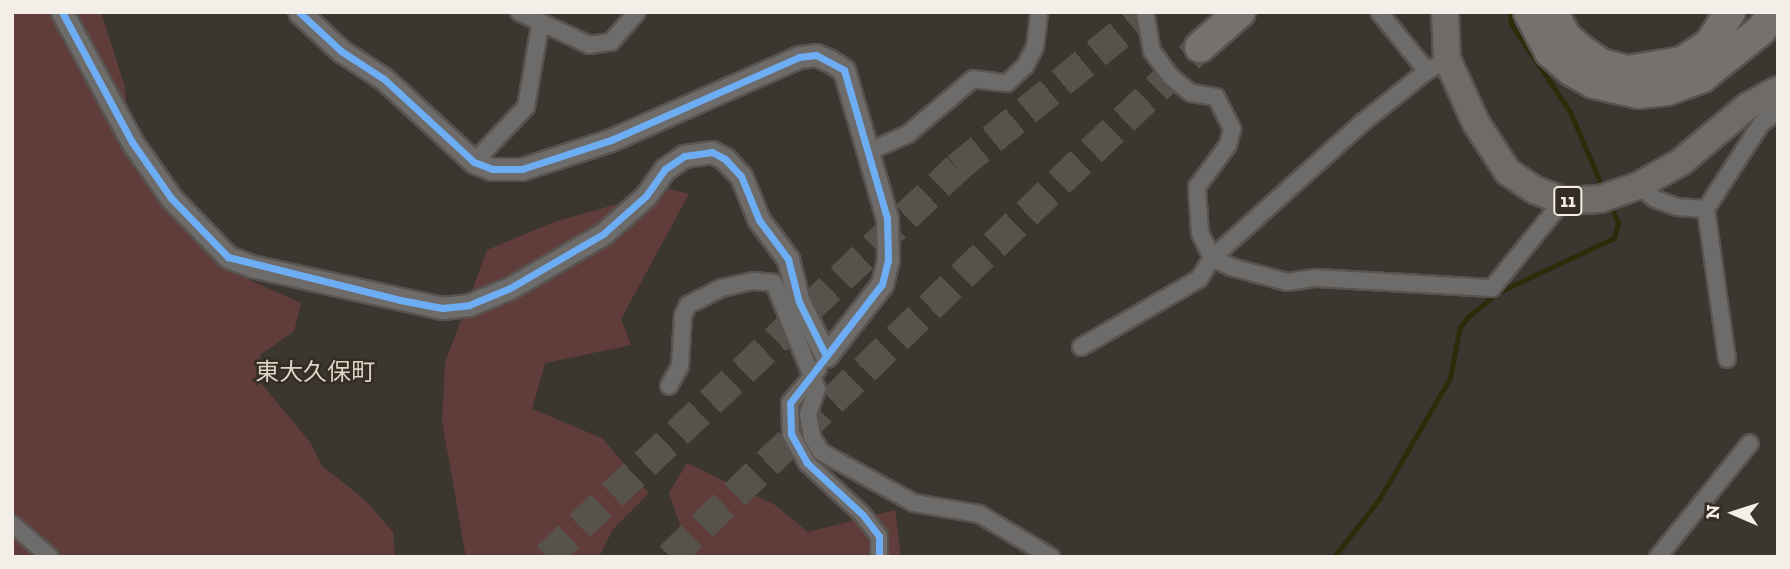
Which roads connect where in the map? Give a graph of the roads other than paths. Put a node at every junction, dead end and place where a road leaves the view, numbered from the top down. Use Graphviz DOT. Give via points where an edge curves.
graph roads {
  1 [pos="62,12"];
  2 [pos="299,12"];
  3 [pos="519,12"];
  4 [pos="637,12"];
  5 [pos="1039,12"];
  6 [pos="1145,12"];
  7 [pos="1240,12"];
  8 [pos="1379,12"];
  9 [pos="1445,12"];
  10 [pos="1529,12"];
  11 [pos="1552,12"];
  12 [pos="1730,12"];
  13 [pos="1755,12"];
  14 [pos="1774,12"];
  15 [pos="540,26"];
  16 [pos="1200,47"];
  17 [pos="1737,51"];
  18 [pos="1437,65"];
  19 [pos="1778,90"];
  20 [pos="1778,110"];
  21 [pos="870,151"];
  22 [pos="474,162"];
  23 [pos="1639,186"];
  24 [pos="1563,201"];
  25 [pos="1706,209"];
  26 [pos="1212,258"];
  27 [pos="1081,347"];
  28 [pos="826,356"];
  29 [pos="1727,359"];
  30 [pos="813,375"];
  31 [pos="670,386"];
  32 [pos="1750,443"];
  33 [pos="12,524"];
  34 [pos="50,557"];
  35 [pos="879,557"];
  36 [pos="1051,557"];
  37 [pos="1658,557"];
  1 -- 28 [label="street" via="132,142 171,198 228,257 400,300 442,308 469,305 510,288 603,234 646,196 665,169 684,156 712,152 741,176 759,220 788,259 799,302"];
  2 -- 22 [label="street" via="341,51 384,79"];
  3 -- 15 [label="street"];
  4 -- 15 [label="street" via="611,42 589,45"];
  5 -- 21 [label="street" via="1035,47 1025,66 1007,83 973,79 908,134"];
  6 -- 26 [label="street" via="1152,51 1191,93 1216,97 1232,129 1228,145 1197,187 1200,233"];
  7 -- 16 [label="highway"];
  8 -- 18 [label="street"];
  9 -- 18 [label="main road, 11"];
  10 -- 17 [label="highway" via="1550,52 1573,71 1615,90 1667,90 1702,77"];
  11 -- 12 [label="highway" via="1566,37 1582,51 1601,64 1627,71 1682,62 1710,44"];
  13 -- 17 [label="highway"];
  14 -- 17 [label="highway"];
  15 -- 22 [label="street" via="526,107"];
  18 -- 24 [label="main road, 11" via="1508,172"];
  18 -- 26 [label="street" via="1362,123"];
  19 -- 23 [label="main road, 11" via="1748,106 1681,162"];
  20 -- 25 [label="street" via="1761,124"];
  21 -- 22 [label="street" via="844,70 816,55 799,57 611,140 522,169 492,169"];
  21 -- 28 [label="street" via="887,218 888,260 882,284"];
  23 -- 24 [label="main road, 11" via="1600,198"];
  23 -- 25 [label="street" via="1655,199 1677,207"];
  24 -- 26 [label="street" via="1492,288 1317,278 1287,282"];
  25 -- 29 [label="street"];
  26 -- 27 [label="street" via="1199,279"];
  28 -- 30 [label="street"];
  30 -- 31 [label="street" via="774,283 753,281 722,288 688,305 683,316 680,366"];
  30 -- 35 [label="street" via="790,403 791,434 807,463 879,536"];
  30 -- 36 [label="street" via="817,389 808,414 812,437 821,452 914,503 979,514"];
  32 -- 37 [label="street"];
  33 -- 34 [label="street"];
}
